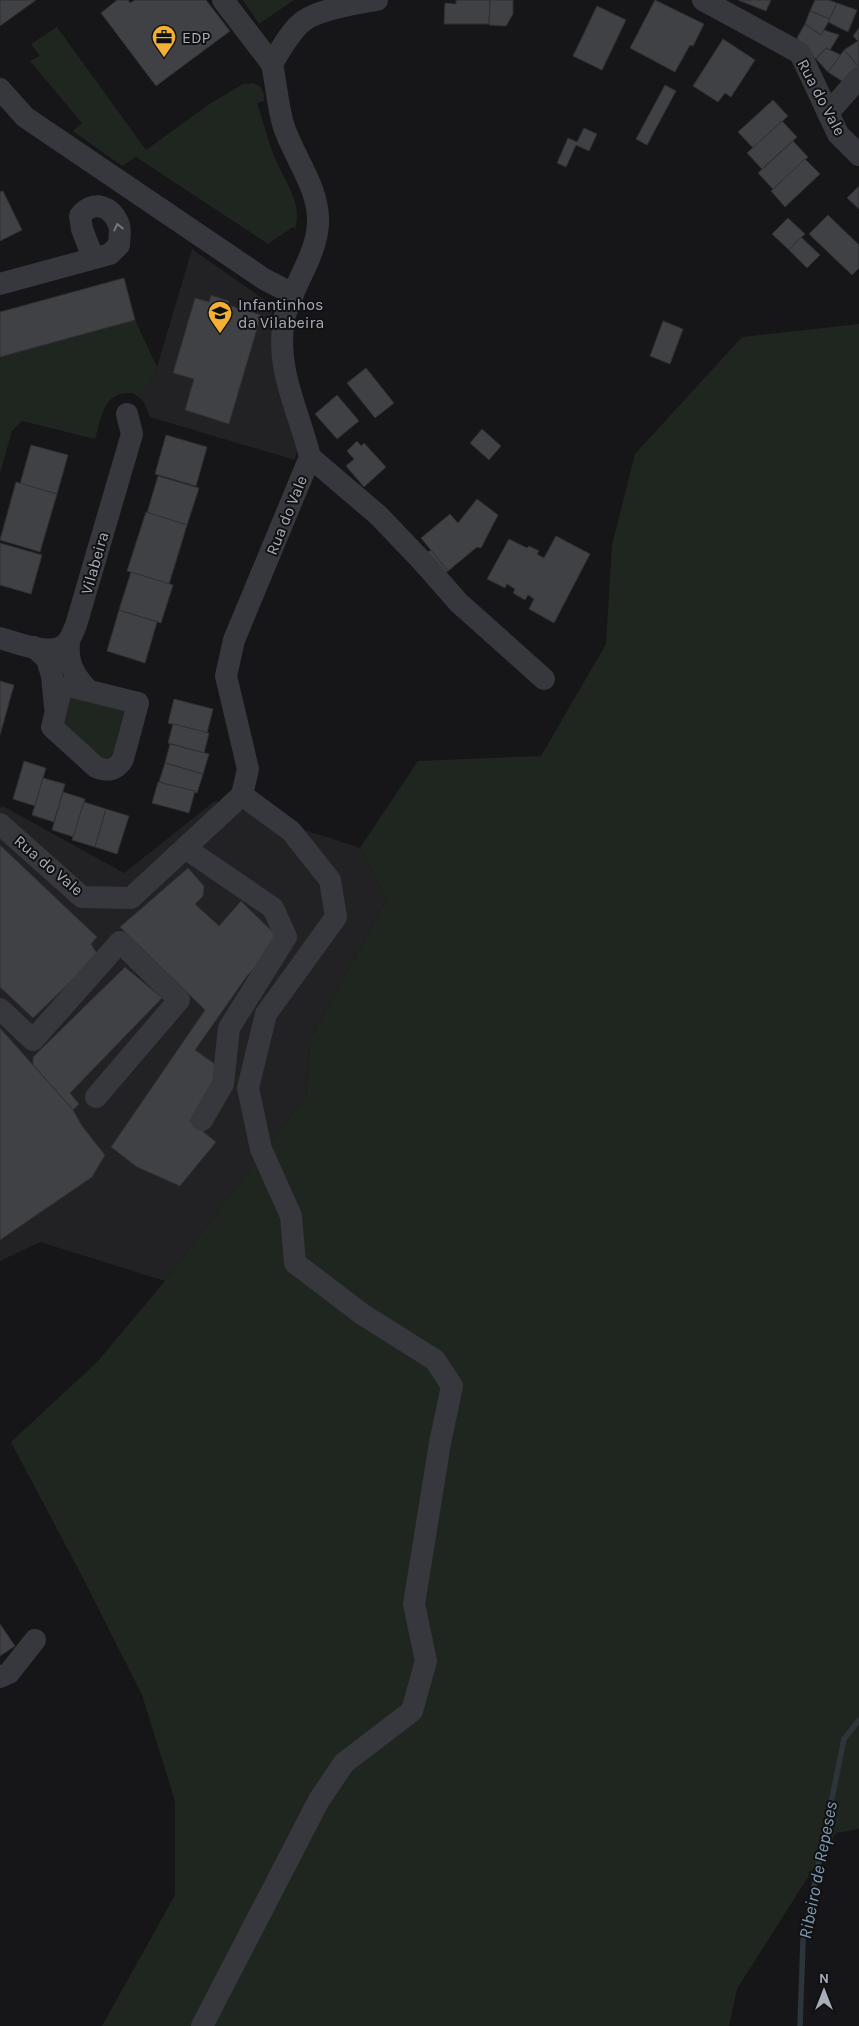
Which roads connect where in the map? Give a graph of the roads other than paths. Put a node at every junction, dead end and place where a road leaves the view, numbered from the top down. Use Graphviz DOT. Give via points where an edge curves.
graph roads {
  1 [pos="223,0"];
  2 [pos="377,0"];
  3 [pos="703,0"];
  4 [pos="272,64"];
  5 [pos="859,78"];
  6 [pos="0,89"];
  7 [pos="828,113"];
  8 [pos="859,154"];
  9 [pos="93,258"];
  10 [pos="0,284"];
  11 [pos="293,294"];
  12 [pos="126,414"];
  13 [pos="310,457"];
  14 [pos="0,638"];
  15 [pos="69,641"];
  16 [pos="34,647"];
  17 [pos="544,679"];
  18 [pos="87,689"];
  19 [pos="55,714"];
  20 [pos="242,795"];
  21 [pos="0,824"];
  22 [pos="185,848"];
  23 [pos="0,1009"];
  24 [pos="96,1097"];
  25 [pos="202,1120"];
  26 [pos="35,1640"];
  27 [pos="0,1677"];
  28 [pos="202,2026"];
  1 -- 4 [label="street"];
  2 -- 4 [label="street" via="350,4 304,20"];
  3 -- 7 [label="street, Rua do Vale" via="800,53"];
  4 -- 11 [label="street, Rua do Vale" via="283,124 314,195 318,223 314,246"];
  5 -- 7 [label="street"];
  6 -- 11 [label="street" via="25,117 264,279"];
  7 -- 8 [label="street, Rua do Vale" via="838,134"];
  9 -- 10 [label="street"];
  11 -- 13 [label="street, Rua do Vale" via="284,319 281,347 284,374 304,429"];
  12 -- 15 [label="street, Vilabeira" via="132,434"];
  13 -- 17 [label="street" via="378,515 458,603"];
  13 -- 20 [label="street, Rua do Vale" via="234,640 226,676 248,769"];
  14 -- 16 [label="street"];
  15 -- 16 [label="street" via="59,648"];
  15 -- 18 [label="street" via="68,656 72,670"];
  16 -- 19 [label="street" via="47,659 52,676"];
  18 -- 19 [label="street" via="69,686 61,690"];
  18 -- 19 [label="street" via="138,703 123,759 118,766 103,770 96,767 52,727"];
  20 -- 22 [label="street, Rua do Vale"];
  20 -- 28 [label="street" via="291,831 330,880 336,917 266,1014 248,1088 261,1149 291,1216 295,1263 362,1314 435,1360 452,1386 414,1604 426,1661 412,1711 344,1764 318,1800"];
  21 -- 22 [label="street, Rua do Vale" via="82,897 131,898"];
  22 -- 25 [label="street" via="273,908 286,937 229,1028 223,1084"];
  23 -- 24 [label="street" via="33,1040 120,942 179,1000"];
  26 -- 27 [label="street" via="9,1673"];
}
